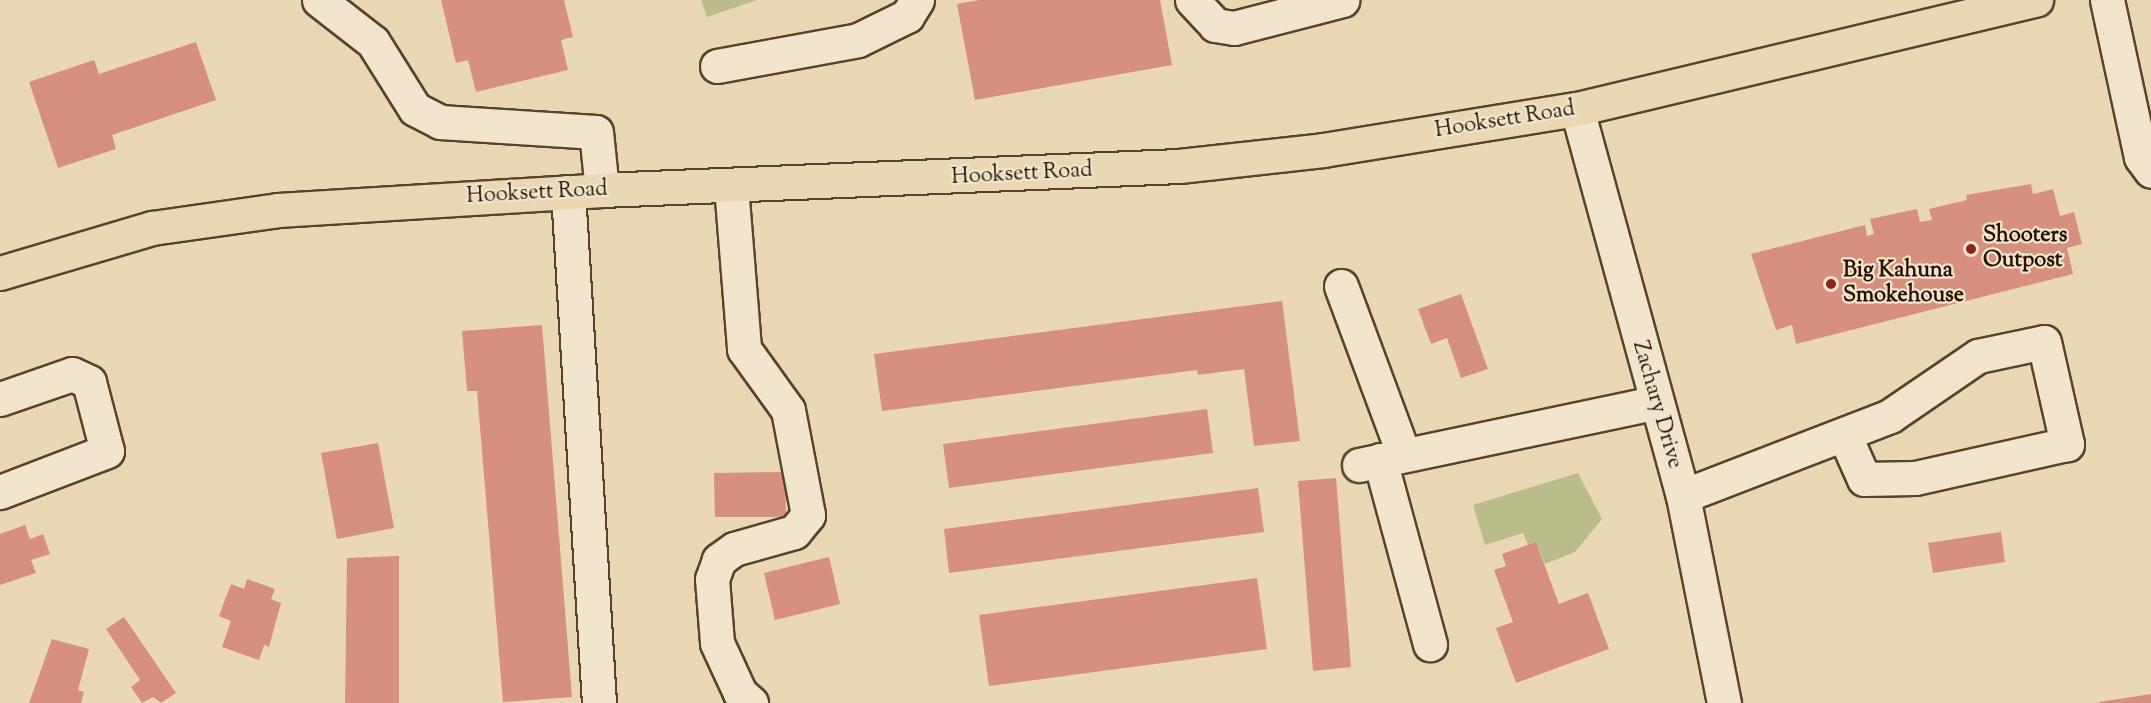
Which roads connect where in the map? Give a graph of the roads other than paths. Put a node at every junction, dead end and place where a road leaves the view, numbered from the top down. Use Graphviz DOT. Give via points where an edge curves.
graph roads {
  1 [pos="319,0"];
  2 [pos="917,0"];
  3 [pos="1192,0"];
  4 [pos="1342,0"];
  5 [pos="2036,0"];
  6 [pos="2107,0"];
  7 [pos="717,66"];
  8 [pos="1576,109"];
  9 [pos="2151,171"];
  10 [pos="731,186"];
  11 [pos="603,190"];
  12 [pos="568,192"];
  13 [pos="0,273"];
  14 [pos="1341,286"];
  15 [pos="0,399"];
  16 [pos="1654,403"];
  17 [pos="1844,434"];
  18 [pos="1381,460"];
  19 [pos="0,492"];
  20 [pos="1683,496"];
  21 [pos="1430,644"];
  22 [pos="599,703"];
  23 [pos="751,703"];
  24 [pos="1724,703"];
  1 -- 11 [label="street" via="374,42 415,109 440,122 596,132"];
  2 -- 7 [label="street" via="907,16 858,40"];
  3 -- 4 [label="street" via="1215,25 1234,28"];
  5 -- 8 [label="main road, Hooksett Road"];
  6 -- 9 [label="street" via="2142,157"];
  8 -- 10 [label="main road, Hooksett Road" via="1323,150 1179,166"];
  8 -- 16 [label="street, Zachary Drive"];
  10 -- 11 [label="main road, Hooksett Road"];
  10 -- 23 [label="street" via="744,350 788,410 808,515 794,532 734,549 719,560 712,579 717,643 740,693"];
  11 -- 12 [label="main road, Hooksett Road"];
  12 -- 13 [label="main road, Hooksett Road" via="209,218 90,244"];
  12 -- 22 [label="street"];
  14 -- 18 [label="street"];
  15 -- 19 [label="street" via="72,374 89,382 107,451"];
  16 -- 18 [label="street"];
  16 -- 20 [label="street, Zachary Drive"];
  17 -- 17 [label="street" via="1890,416 1978,356 2044,342 2067,444 1915,478 1864,479"];
  17 -- 20 [label="street"];
  18 -- 21 [label="street"];
  20 -- 24 [label="street, Zachary Drive"];
}
